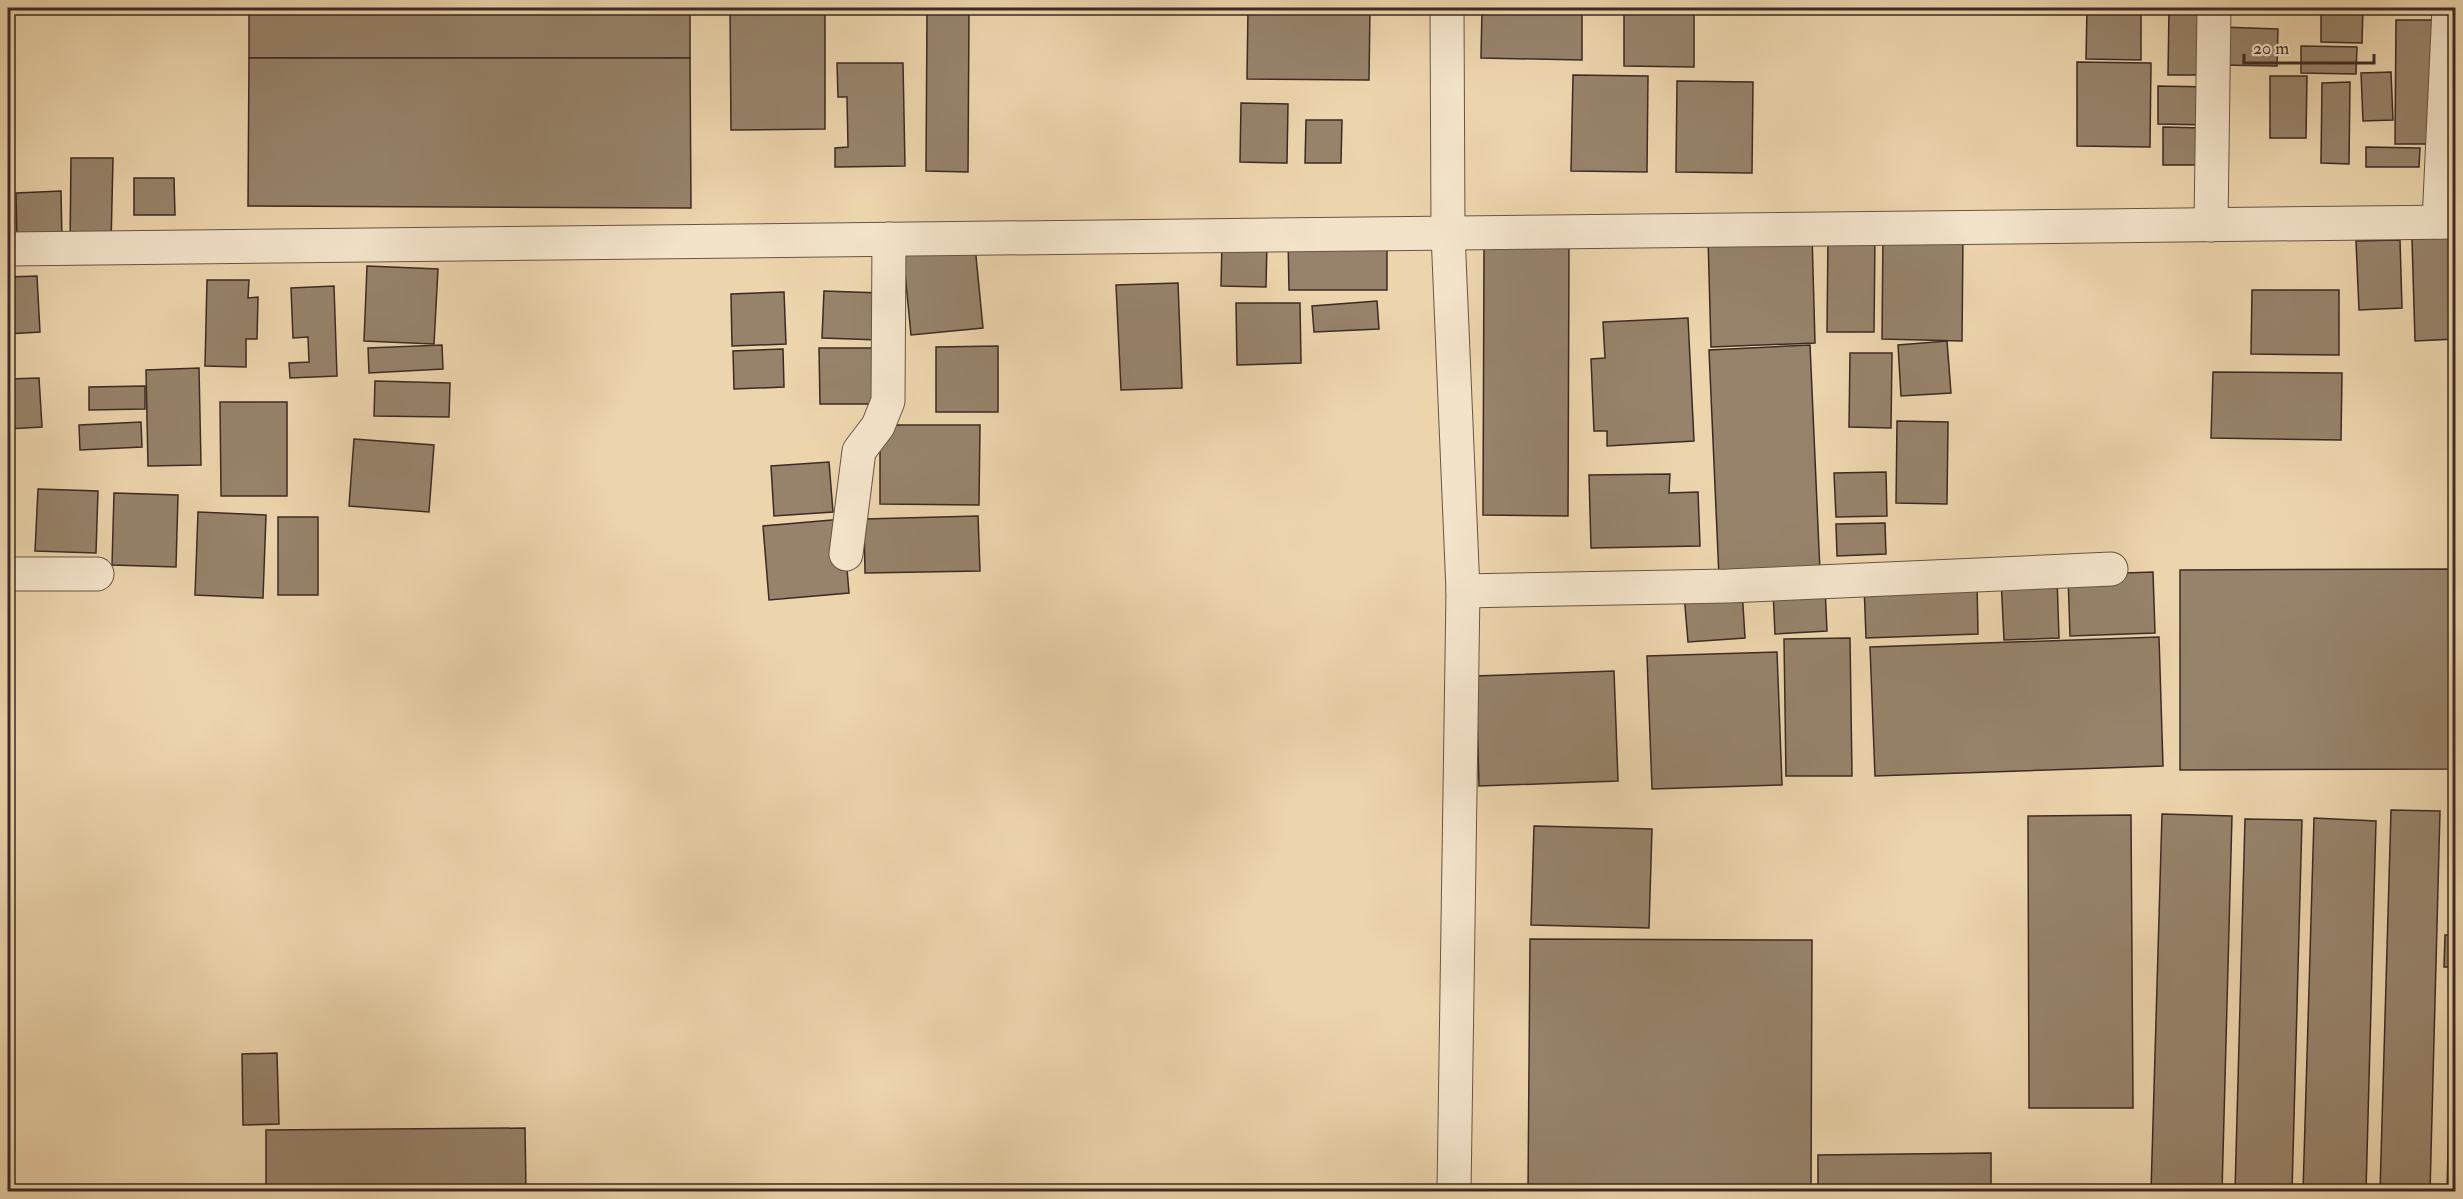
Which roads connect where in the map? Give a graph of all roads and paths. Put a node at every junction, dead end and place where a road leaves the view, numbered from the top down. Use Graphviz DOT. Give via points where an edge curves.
graph roads {
  1 [pos="1447,8"];
  2 [pos="2214,8"];
  3 [pos="2449,8"];
  4 [pos="2447,222"];
  5 [pos="2211,225"];
  6 [pos="1448,233"];
  7 [pos="889,239"];
  8 [pos="8,249"];
  9 [pos="846,554"];
  10 [pos="2111,569"];
  11 [pos="8,574"];
  12 [pos="97,574"];
  13 [pos="1462,591"];
  14 [pos="1454,1191"];
  1 -- 6 [label="street"];
  2 -- 5 [label="street"];
  3 -- 4 [label="street"];
  4 -- 5 [label="street"];
  5 -- 6 [label="street"];
  6 -- 7 [label="street"];
  6 -- 13 [label="street"];
  7 -- 8 [label="street"];
  7 -- 9 [label="street" via="888,400 878,426 859,451"];
  10 -- 13 [label="street" via="1728,586"];
  11 -- 12 [label="street"];
  13 -- 14 [label="street"];
}
